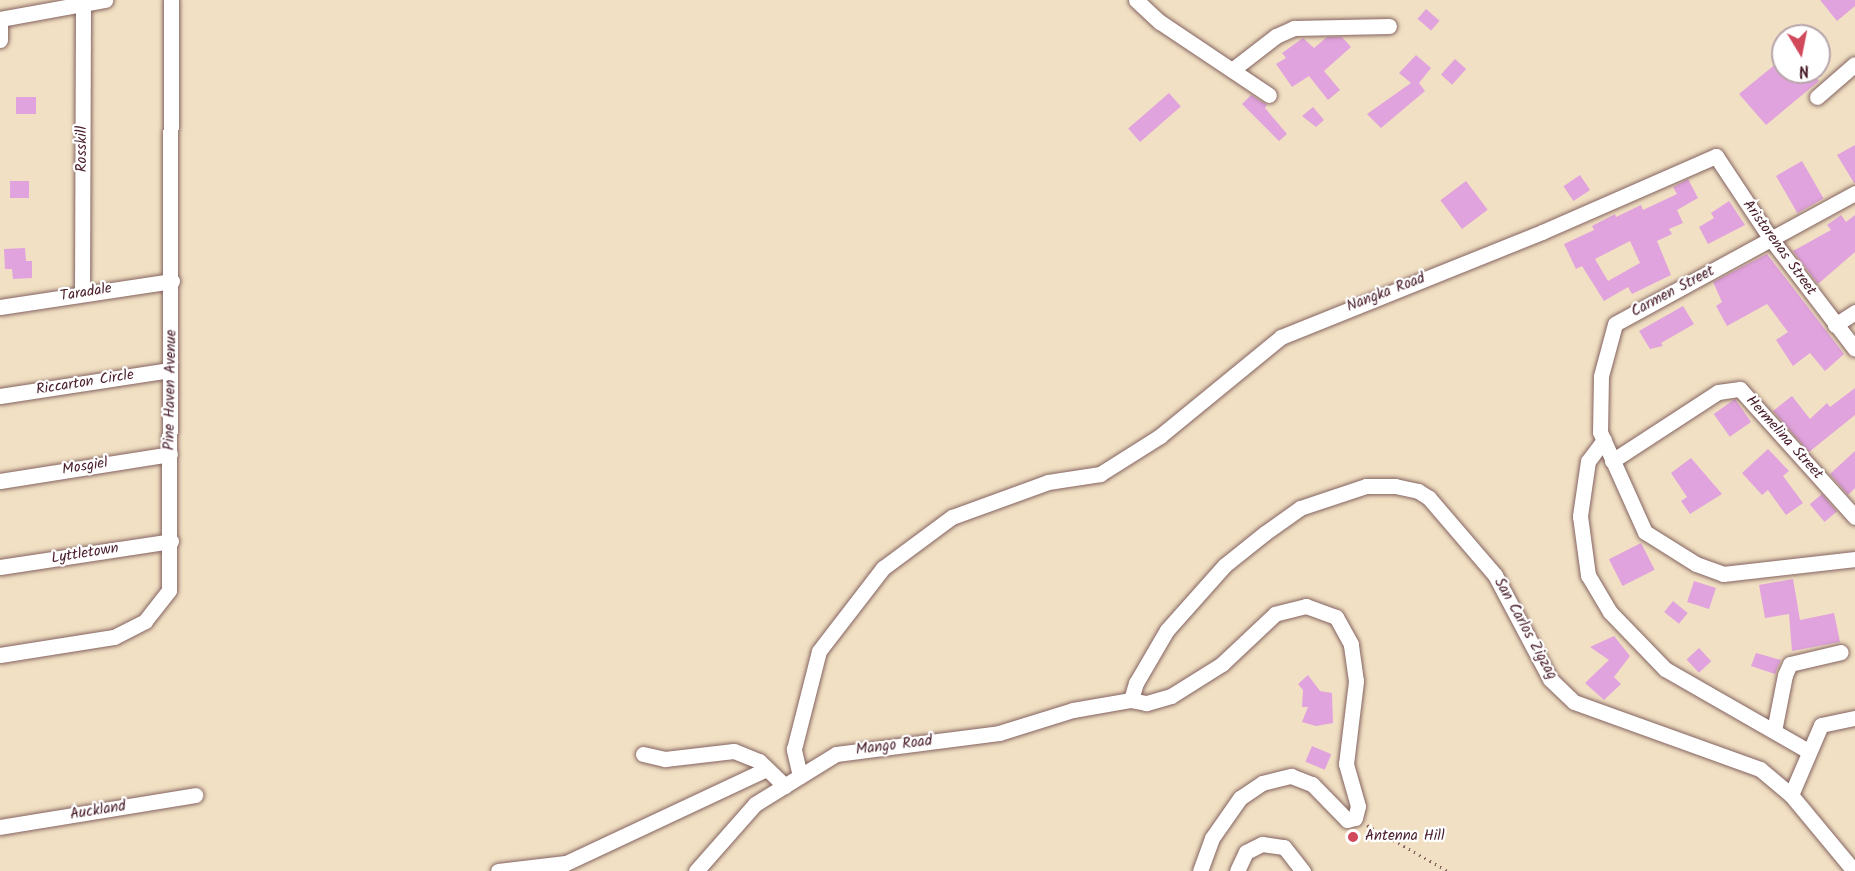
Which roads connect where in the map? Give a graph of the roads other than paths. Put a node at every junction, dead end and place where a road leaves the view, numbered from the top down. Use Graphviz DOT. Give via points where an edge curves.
graph roads {
  1 [pos="105,0"];
  2 [pos="171,0"];
  3 [pos="1136,0"];
  4 [pos="83,4"];
  5 [pos="0,19"];
  6 [pos="1389,26"];
  7 [pos="0,40"];
  8 [pos="1855,64"];
  9 [pos="1232,70"];
  10 [pos="1269,95"];
  11 [pos="1817,97"];
  12 [pos="1702,164"];
  13 [pos="1855,192"];
  14 [pos="1772,239"];
  15 [pos="172,281"];
  16 [pos="82,294"];
  17 [pos="0,307"];
  18 [pos="1855,312"];
  19 [pos="1835,325"];
  20 [pos="1855,349"];
  21 [pos="170,370"];
  22 [pos="0,396"];
  23 [pos="1604,440"];
  24 [pos="170,454"];
  25 [pos="1612,462"];
  26 [pos="0,481"];
  27 [pos="1855,517"];
  28 [pos="171,541"];
  29 [pos="1855,559"];
  30 [pos="0,567"];
  31 [pos="1841,652"];
  32 [pos="0,655"];
  33 [pos="1131,700"];
  34 [pos="1855,718"];
  35 [pos="1774,731"];
  36 [pos="1808,751"];
  37 [pos="643,754"];
  38 [pos="767,769"];
  39 [pos="801,776"];
  40 [pos="785,786"];
  41 [pos="195,795"];
  42 [pos="1791,795"];
  43 [pos="0,826"];
  44 [pos="1851,870"];
  45 [pos="498,871"];
  46 [pos="696,871"];
  47 [pos="1200,871"];
  48 [pos="1237,871"];
  49 [pos="1303,871"];
  1 -- 4 [label="street"];
  2 -- 15 [label="street, Pine Haven Avenue"];
  3 -- 9 [label="street" via="1160,22"];
  4 -- 5 [label="street"];
  4 -- 16 [label="street, Rosskill"];
  5 -- 7 [label="street"];
  6 -- 9 [label="street" via="1294,28 1276,36"];
  8 -- 11 [label="street"];
  9 -- 10 [label="street"];
  12 -- 14 [label="street, Aristorenas Street" via="1716,156"];
  12 -- 39 [label="street, Nangka Road" via="1281,337 1160,436 1100,474 1048,482 952,516 883,568 819,651 794,748"];
  13 -- 14 [label="street, Carmen Street"];
  14 -- 19 [label="street, Aristorenas Street"];
  14 -- 23 [label="street, Carmen Street" via="1615,324 1601,376"];
  15 -- 16 [label="street, Taradale"];
  15 -- 21 [label="street, Pine Haven Avenue"];
  16 -- 17 [label="street, Taradale"];
  18 -- 19 [label="street"];
  19 -- 20 [label="street, Aristorenas Street"];
  21 -- 22 [label="street, Riccarton Circle"];
  21 -- 24 [label="street, Pine Haven Avenue"];
  23 -- 25 [label="street, Carmen Street"];
  23 -- 35 [label="street" via="1588,461 1582,484 1580,516 1588,575 1610,612 1655,661"];
  24 -- 26 [label="street, Mosgiel"];
  24 -- 28 [label="street, Pine Haven Avenue"];
  25 -- 27 [label="street, Hermelina Street" via="1718,392 1740,389"];
  25 -- 29 [label="street, Carmen Street" via="1645,532 1696,564 1723,574"];
  28 -- 30 [label="street, Lyttletown"];
  28 -- 32 [label="street, Pine Haven Avenue" via="169,590 145,621 114,637"];
  31 -- 35 [label="street" via="1790,664"];
  33 -- 39 [label="street, Mango Road" via="1072,710 999,733 836,754"];
  33 -- 42 [label="street, San Carlos Zigzag" via="1136,683 1167,630 1225,565 1300,508 1366,486 1395,486 1429,498 1495,575 1550,679 1574,702 1621,722 1737,758 1760,769"];
  33 -- 47 [label="street" via="1146,703 1171,696 1222,664 1275,614 1306,606 1336,617 1351,644 1356,681 1347,764 1358,806 1354,818 1347,820 1312,784 1291,776 1262,783 1240,798 1212,838"];
  34 -- 36 [label="street" via="1821,725"];
  35 -- 36 [label="street"];
  36 -- 42 [label="street"];
  37 -- 38 [label="street" via="665,759 734,751"];
  38 -- 40 [label="street"];
  38 -- 45 [label="street" via="566,863"];
  39 -- 40 [label="street, Mango Road"];
  40 -- 46 [label="street, Mango Road" via="755,804"];
  41 -- 43 [label="street, Auckland"];
  42 -- 44 [label="street, San Carlos Zigzag"];
  48 -- 49 [label="street" via="1246,852 1262,844 1284,847"];
}
